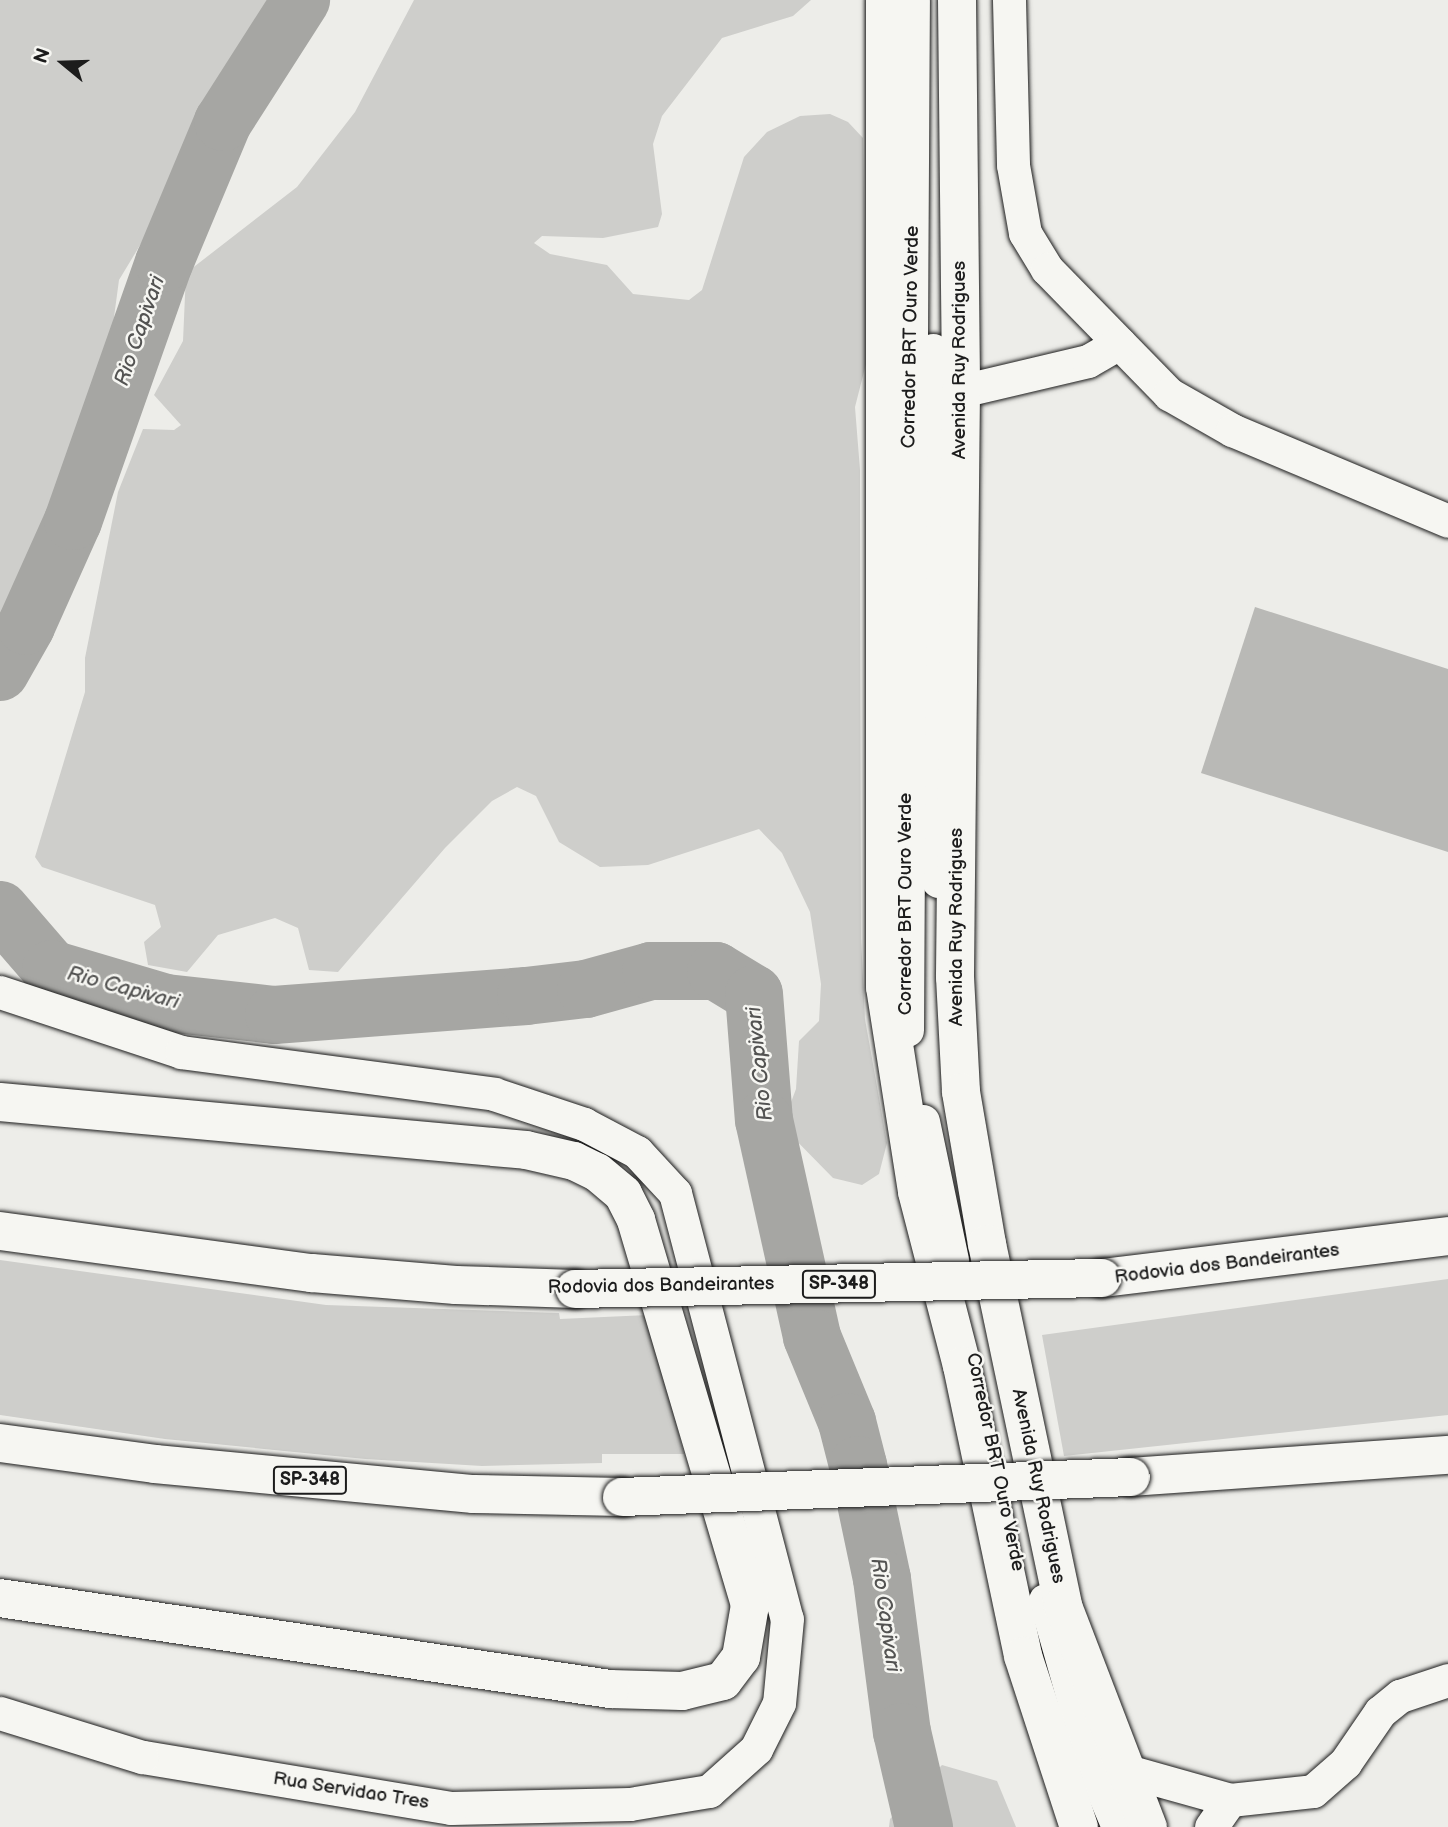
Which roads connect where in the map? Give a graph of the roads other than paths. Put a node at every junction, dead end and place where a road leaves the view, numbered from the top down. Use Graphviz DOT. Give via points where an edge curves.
graph roads {
  1 [pos="885,0"];
  2 [pos="913,0"];
  3 [pos="934,0"];
  4 [pos="957,0"];
  5 [pos="1009,0"];
  6 [pos="1119,343"];
  7 [pos="961,391"];
  8 [pos="1448,521"];
  9 [pos="0,992"];
  10 [pos="0,1102"];
  11 [pos="0,1231"];
  12 [pos="1448,1236"];
  13 [pos="0,1443"];
  14 [pos="1448,1455"];
  15 [pos="0,1598"];
  16 [pos="1448,1680"];
  17 [pos="0,1713"];
  18 [pos="1127,1771"];
  19 [pos="1230,1800"];
  20 [pos="1079,1827"];
  21 [pos="1094,1827"];
  22 [pos="1118,1827"];
  23 [pos="1148,1827"];
  24 [pos="1211,1827"];
  1 -- 20 [label="main road" via="885,988 918,1192 962,1366 1023,1656"];
  2 -- 21 [label="lane, Corredor BRT Ouro Verde" via="904,1007 912,1069 1029,1619 1074,1781"];
  3 -- 22 [label="lane, Corredor BRT Ouro Verde" via="941,1064 1047,1609 1093,1768"];
  4 -- 7 [label="main road, Avenida Ruy Rodrigues"];
  5 -- 6 [label="lane" via="1013,164 1025,233 1047,269"];
  6 -- 7 [label="lane" via="1088,361"];
  6 -- 8 [label="lane" via="1169,394 1232,430"];
  7 -- 18 [label="main road, Avenida Ruy Rodrigues" via="955,977 961,1092 987,1244 1063,1606"];
  9 -- 17 [label="lane, Rua Servidao Tres" via="181,1052 494,1094 584,1124 637,1152 675,1193 787,1619 779,1703 756,1749 709,1791 630,1804 451,1808 142,1757"];
  10 -- 15 [label="main road" via="526,1150 574,1161 597,1172 623,1194 636,1220 750,1605 741,1657 723,1681 682,1691 610,1689"];
  11 -- 12 [label="main road, Rodovia dos Bandeirantes / SP-348, bridge" via="312,1273 575,1289 1102,1278"];
  13 -- 14 [label="main road, SP-348, bridge" via="155,1464 447,1492 622,1497 1131,1477"];
  16 -- 19 [label="lane" via="1400,1696 1380,1712 1345,1763 1312,1791"];
  18 -- 19 [label="lane"];
  18 -- 23 [label="main road, Avenida Ruy Rodrigues"];
  19 -- 24 [label="lane"];
}
